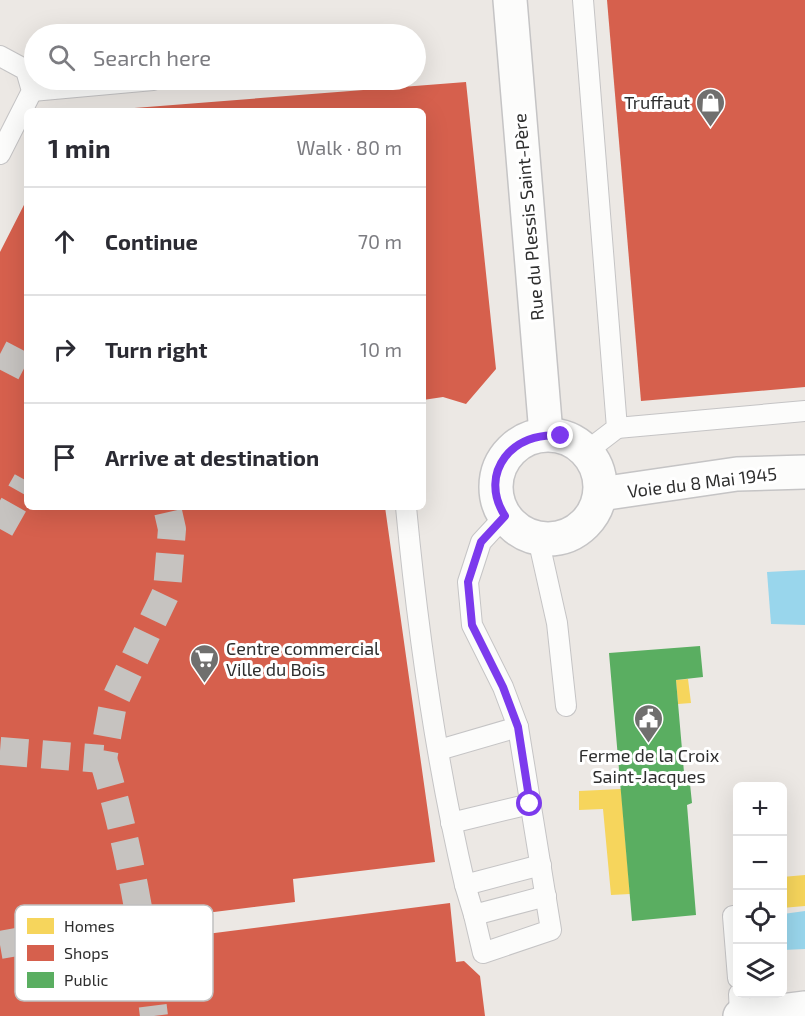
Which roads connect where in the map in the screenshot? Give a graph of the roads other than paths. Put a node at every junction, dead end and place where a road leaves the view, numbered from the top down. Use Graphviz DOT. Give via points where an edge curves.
graph roads {
  1 [pos="510,0"];
  2 [pos="583,0"];
  3 [pos="0,56"];
  4 [pos="24,69"];
  5 [pos="43,90"];
  6 [pos="32,91"];
  7 [pos="0,154"];
  8 [pos="805,411"];
  9 [pos="617,428"];
  10 [pos="546,434"];
  11 [pos="587,452"];
  12 [pos="805,472"];
  13 [pos="600,494"];
  14 [pos="406,510"];
  15 [pos="505,516"];
  16 [pos="538,538"];
  17 [pos="566,706"];
  18 [pos="518,727"];
  19 [pos="439,750"];
  20 [pos="530,804"];
  21 [pos="451,823"];
  22 [pos="541,865"];
  23 [pos="465,885"];
  24 [pos="546,896"];
  25 [pos="474,915"];
  26 [pos="740,1008"];
  27 [pos="805,1008"];
  1 -- 10 [label="street, Rue du Plessis Saint-Père"];
  2 -- 9 [label="lane"];
  3 -- 4 [label="lane"];
  5 -- 6 [label="lane"];
  6 -- 7 [label="lane"];
  8 -- 9 [label="lane"];
  9 -- 11 [label="lane"];
  10 -- 11 [label="street" via="575,442"];
  10 -- 15 [label="street" via="529,437 504,459 497,474 496,491"];
  11 -- 13 [label="street" via="600,479"];
  12 -- 13 [label="street, Voie du 8 Mai 1945" via="737,474"];
  13 -- 16 [label="street" via="595,511 571,534 555,539"];
  14 -- 19 [label="lane" via="416,605"];
  15 -- 16 [label="street" via="522,532"];
  15 -- 18 [label="lane" via="481,542 468,582 472,625"];
  16 -- 17 [label="lane" via="557,623"];
  18 -- 19 [label="lane"];
  18 -- 20 [label="lane"];
  19 -- 21 [label="lane"];
  20 -- 21 [label="lane"];
  20 -- 22 [label="lane"];
  21 -- 23 [label="lane"];
  22 -- 23 [label="lane"];
  22 -- 24 [label="lane"];
  23 -- 25 [label="lane"];
  24 -- 25 [label="lane"];
  24 -- 25 [label="lane" via="551,930 483,953"];
  26 -- 27 [label="street"];
}
